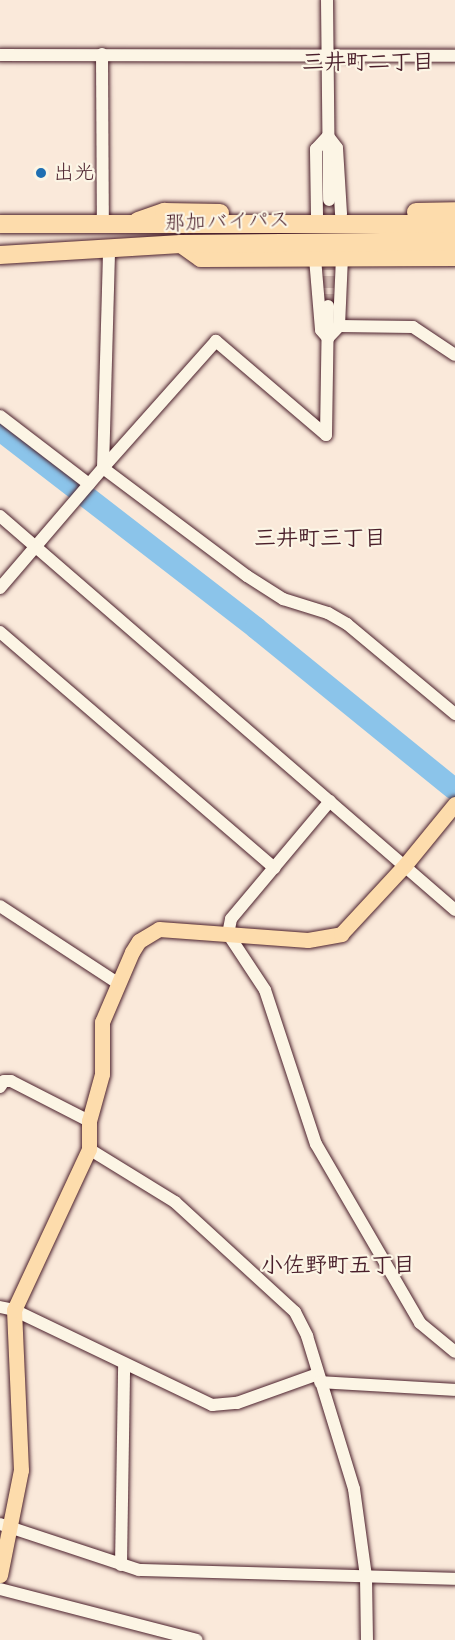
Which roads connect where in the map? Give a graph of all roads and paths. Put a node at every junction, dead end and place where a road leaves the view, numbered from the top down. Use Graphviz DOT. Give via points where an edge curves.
graph roads {
  1 [pos="327,0"];
  2 [pos="102,54"];
  3 [pos="0,55"];
  4 [pos="327,55"];
  5 [pos="455,56"];
  6 [pos="328,136"];
  7 [pos="335,207"];
  8 [pos="455,211"];
  9 [pos="317,215"];
  10 [pos="0,224"];
  11 [pos="455,224"];
  12 [pos="103,226"];
  13 [pos="125,226"];
  14 [pos="455,241"];
  15 [pos="181,244"];
  16 [pos="109,251"];
  17 [pos="0,255"];
  18 [pos="455,257"];
  19 [pos="315,258"];
  20 [pos="342,258"];
  21 [pos="328,306"];
  22 [pos="339,326"];
  23 [pos="327,338"];
  24 [pos="455,355"];
  25 [pos="0,416"];
  26 [pos="103,468"];
  27 [pos="84,490"];
  28 [pos="0,516"];
  29 [pos="36,546"];
  30 [pos="0,588"];
  31 [pos="0,632"];
  32 [pos="455,714"];
  33 [pos="330,801"];
  34 [pos="455,804"];
  35 [pos="405,866"];
  36 [pos="274,868"];
  37 [pos="0,906"];
  38 [pos="455,910"];
  39 [pos="228,934"];
  40 [pos="116,982"];
  41 [pos="0,1087"];
  42 [pos="89,1121"];
  43 [pos="89,1149"];
  44 [pos="7,1308"];
  45 [pos="455,1352"];
  46 [pos="124,1364"];
  47 [pos="319,1378"];
  48 [pos="455,1390"];
  49 [pos="5,1526"];
  50 [pos="121,1565"];
  51 [pos="0,1575"];
  52 [pos="366,1577"];
  53 [pos="455,1579"];
  54 [pos="0,1589"];
  55 [pos="197,1640"];
  56 [pos="367,1640"];
  1 -- 4 [label="street"];
  2 -- 3 [label="street"];
  2 -- 4 [label="street"];
  2 -- 12 [label="street"];
  4 -- 5 [label="street"];
  4 -- 6 [label="street"];
  6 -- 7 [label="street"];
  6 -- 7 [label="street" via="337,148"];
  6 -- 9 [label="street" via="316,149"];
  7 -- 8 [label="highway"];
  7 -- 9 [label="highway"];
  9 -- 13 [label="highway" via="164,212"];
  10 -- 12 [label="highway, 那加バイパス"];
  11 -- 13 [label="highway, 那加バイパス"];
  12 -- 13 [label="highway, 那加バイパス"];
  14 -- 15 [label="highway, 那加バイパス"];
  15 -- 16 [label="highway, 那加バイパス"];
  15 -- 19 [label="highway" via="201,258"];
  16 -- 17 [label="highway, 那加バイパス"];
  16 -- 26 [label="street"];
  18 -- 20 [label="highway"];
  19 -- 20 [label="highway"];
  19 -- 23 [label="street" via="321,330"];
  20 -- 22 [label="street"];
  21 -- 23 [label="street"];
  22 -- 23 [label="street"];
  22 -- 24 [label="street" via="413,327"];
  23 -- 26 [label="street" via="326,435 216,341"];
  25 -- 27 [label="street"];
  26 -- 27 [label="street"];
  26 -- 32 [label="street" via="247,576 283,598 328,613 347,624"];
  27 -- 29 [label="street"];
  28 -- 29 [label="street"];
  29 -- 30 [label="street"];
  29 -- 33 [label="street"];
  31 -- 36 [label="street"];
  33 -- 35 [label="street"];
  33 -- 36 [label="street"];
  34 -- 35 [label="main road"];
  35 -- 38 [label="street"];
  35 -- 39 [label="main road" via="354,924 330,939"];
  36 -- 39 [label="street" via="231,920"];
  37 -- 40 [label="street"];
  39 -- 40 [label="main road" via="150,932 139,941"];
  39 -- 45 [label="street" via="265,990 316,1144 420,1323"];
  40 -- 42 [label="main road" via="102,1022 102,1074"];
  41 -- 42 [label="street" via="4,1081 11,1081"];
  42 -- 43 [label="main road"];
  43 -- 44 [label="main road"];
  43 -- 47 [label="street" via="175,1202 269,1286 295,1312 307,1336"];
  44 -- 46 [label="street"];
  44 -- 49 [label="main road" via="21,1470"];
  46 -- 47 [label="street" via="212,1405 237,1403"];
  46 -- 50 [label="street"];
  47 -- 48 [label="street"];
  47 -- 52 [label="street" via="354,1489"];
  49 -- 50 [label="street"];
  49 -- 51 [label="main road"];
  50 -- 52 [label="street" via="139,1570"];
  52 -- 53 [label="street"];
  52 -- 56 [label="street"];
  54 -- 55 [label="street"];
}
